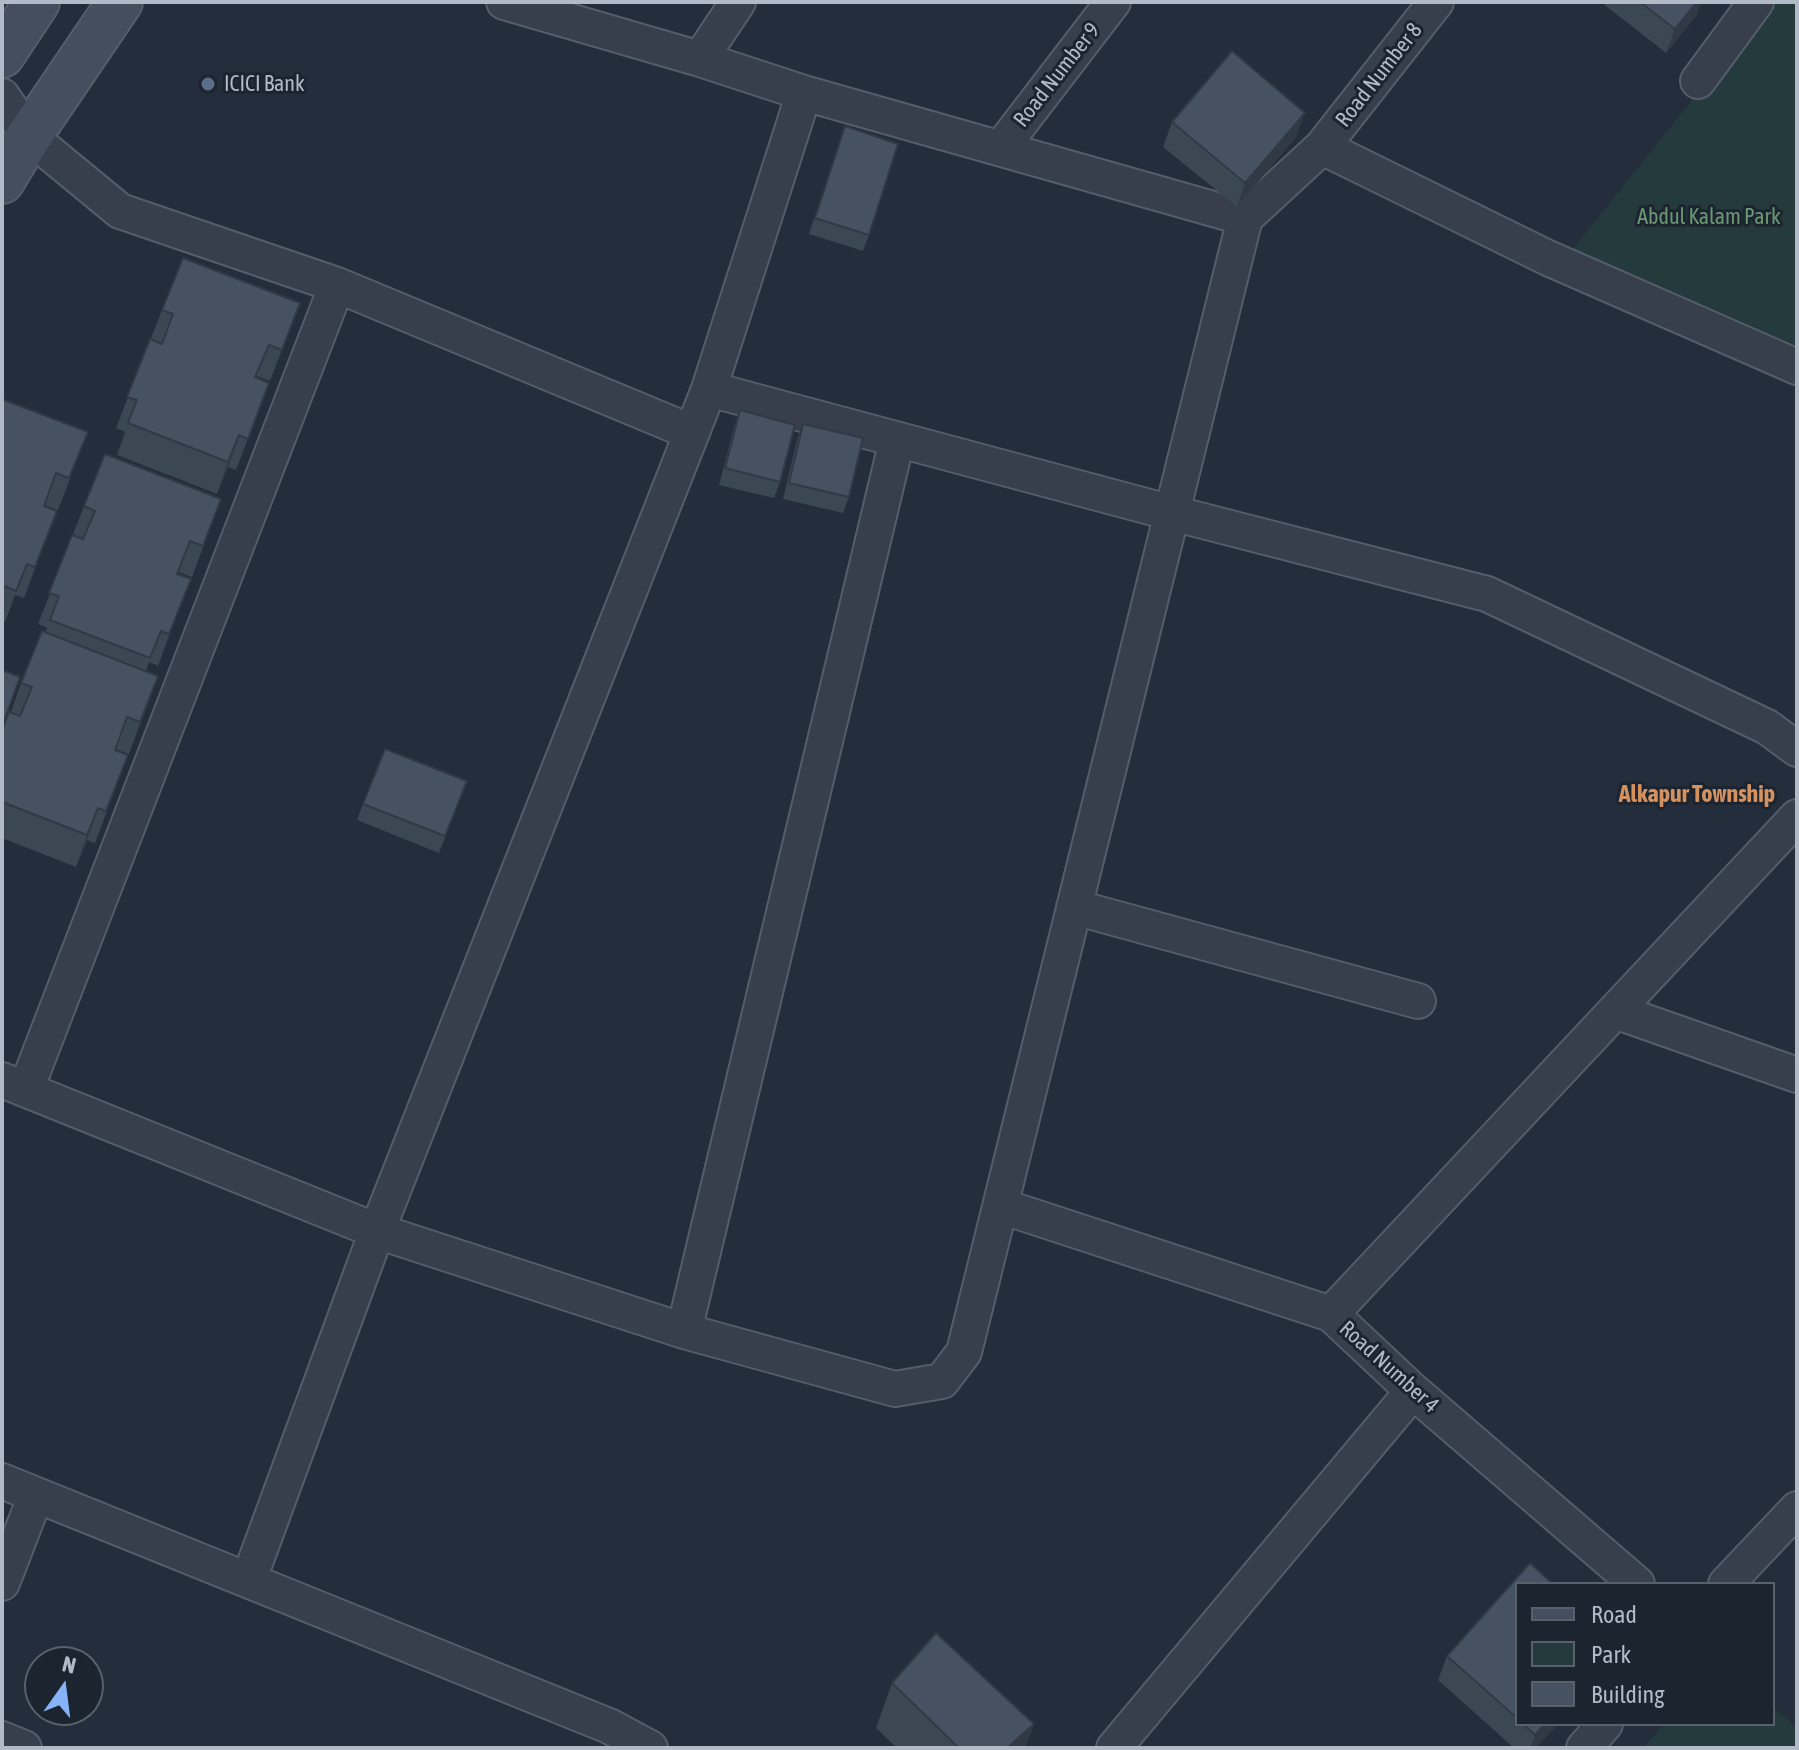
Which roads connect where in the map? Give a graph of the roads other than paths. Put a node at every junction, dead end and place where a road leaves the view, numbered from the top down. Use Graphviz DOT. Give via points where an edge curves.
graph roads {
  1 [pos="37,2"];
  2 [pos="120,2"];
  3 [pos="504,2"];
  4 [pos="738,2"];
  5 [pos="1113,2"];
  6 [pos="1436,2"];
  7 [pos="1756,2"];
  8 [pos="2,55"];
  9 [pos="700,59"];
  10 [pos="1698,81"];
  11 [pos="804,93"];
  12 [pos="2,96"];
  13 [pos="29,136"];
  14 [pos="1322,147"];
  15 [pos="1001,148"];
  16 [pos="2,181"];
  17 [pos="1245,218"];
  18 [pos="337,285"];
  19 [pos="1797,367"];
  20 [pos="709,389"];
  21 [pos="691,432"];
  22 [pos="897,440"];
  23 [pos="1172,513"];
  24 [pos="1797,749"];
  25 [pos="1797,817"];
  26 [pos="1074,907"];
  27 [pos="1418,1001"];
  28 [pos="1615,1011"];
  29 [pos="1797,1075"];
  30 [pos="14,1085"];
  31 [pos="1001,1206"];
  32 [pos="377,1231"];
  33 [pos="1331,1314"];
  34 [pos="684,1331"];
  35 [pos="1413,1391"];
  36 [pos="2,1481"];
  37 [pos="36,1495"];
  38 [pos="1797,1509"];
  39 [pos="249,1579"];
  40 [pos="1635,1582"];
  41 [pos="1728,1582"];
  42 [pos="2,1583"];
  43 [pos="1603,1726"];
  44 [pos="605,1737"];
  45 [pos="2,1739"];
  46 [pos="24,1748"];
  47 [pos="650,1748"];
  48 [pos="1114,1748"];
  49 [pos="1584,1748"];
  1 -- 8 [label="street"];
  2 -- 13 [label="street"];
  3 -- 9 [label="street"];
  4 -- 9 [label="street"];
  5 -- 15 [label="street, Road Number 9"];
  6 -- 14 [label="street, Road Number 8"];
  7 -- 10 [label="street"];
  9 -- 11 [label="street"];
  11 -- 15 [label="street"];
  11 -- 20 [label="street"];
  12 -- 13 [label="street"];
  13 -- 16 [label="street"];
  13 -- 18 [label="street" via="120,211"];
  14 -- 17 [label="street, Road Number 8"];
  14 -- 19 [label="street" via="1548,258"];
  15 -- 17 [label="street"];
  17 -- 23 [label="street"];
  18 -- 21 [label="street"];
  18 -- 30 [label="street"];
  20 -- 21 [label="street"];
  20 -- 22 [label="street"];
  21 -- 32 [label="street"];
  22 -- 23 [label="street"];
  22 -- 34 [label="street"];
  23 -- 24 [label="street" via="1487,594 1767,727"];
  23 -- 26 [label="street"];
  25 -- 28 [label="street"];
  26 -- 27 [label="street"];
  26 -- 31 [label="street"];
  28 -- 29 [label="street"];
  28 -- 33 [label="street"];
  30 -- 32 [label="street"];
  31 -- 33 [label="street, Road Number 4"];
  31 -- 34 [label="street" via="964,1352 942,1381 895,1389"];
  32 -- 34 [label="street"];
  32 -- 39 [label="street"];
  33 -- 35 [label="street, Road Number 4"];
  35 -- 40 [label="street, Road Number 4"];
  35 -- 48 [label="street"];
  36 -- 37 [label="street"];
  37 -- 39 [label="street"];
  37 -- 42 [label="street"];
  38 -- 41 [label="street"];
  39 -- 44 [label="street"];
  43 -- 49 [label="street"];
  44 -- 47 [label="street"];
  45 -- 46 [label="street"];
}
